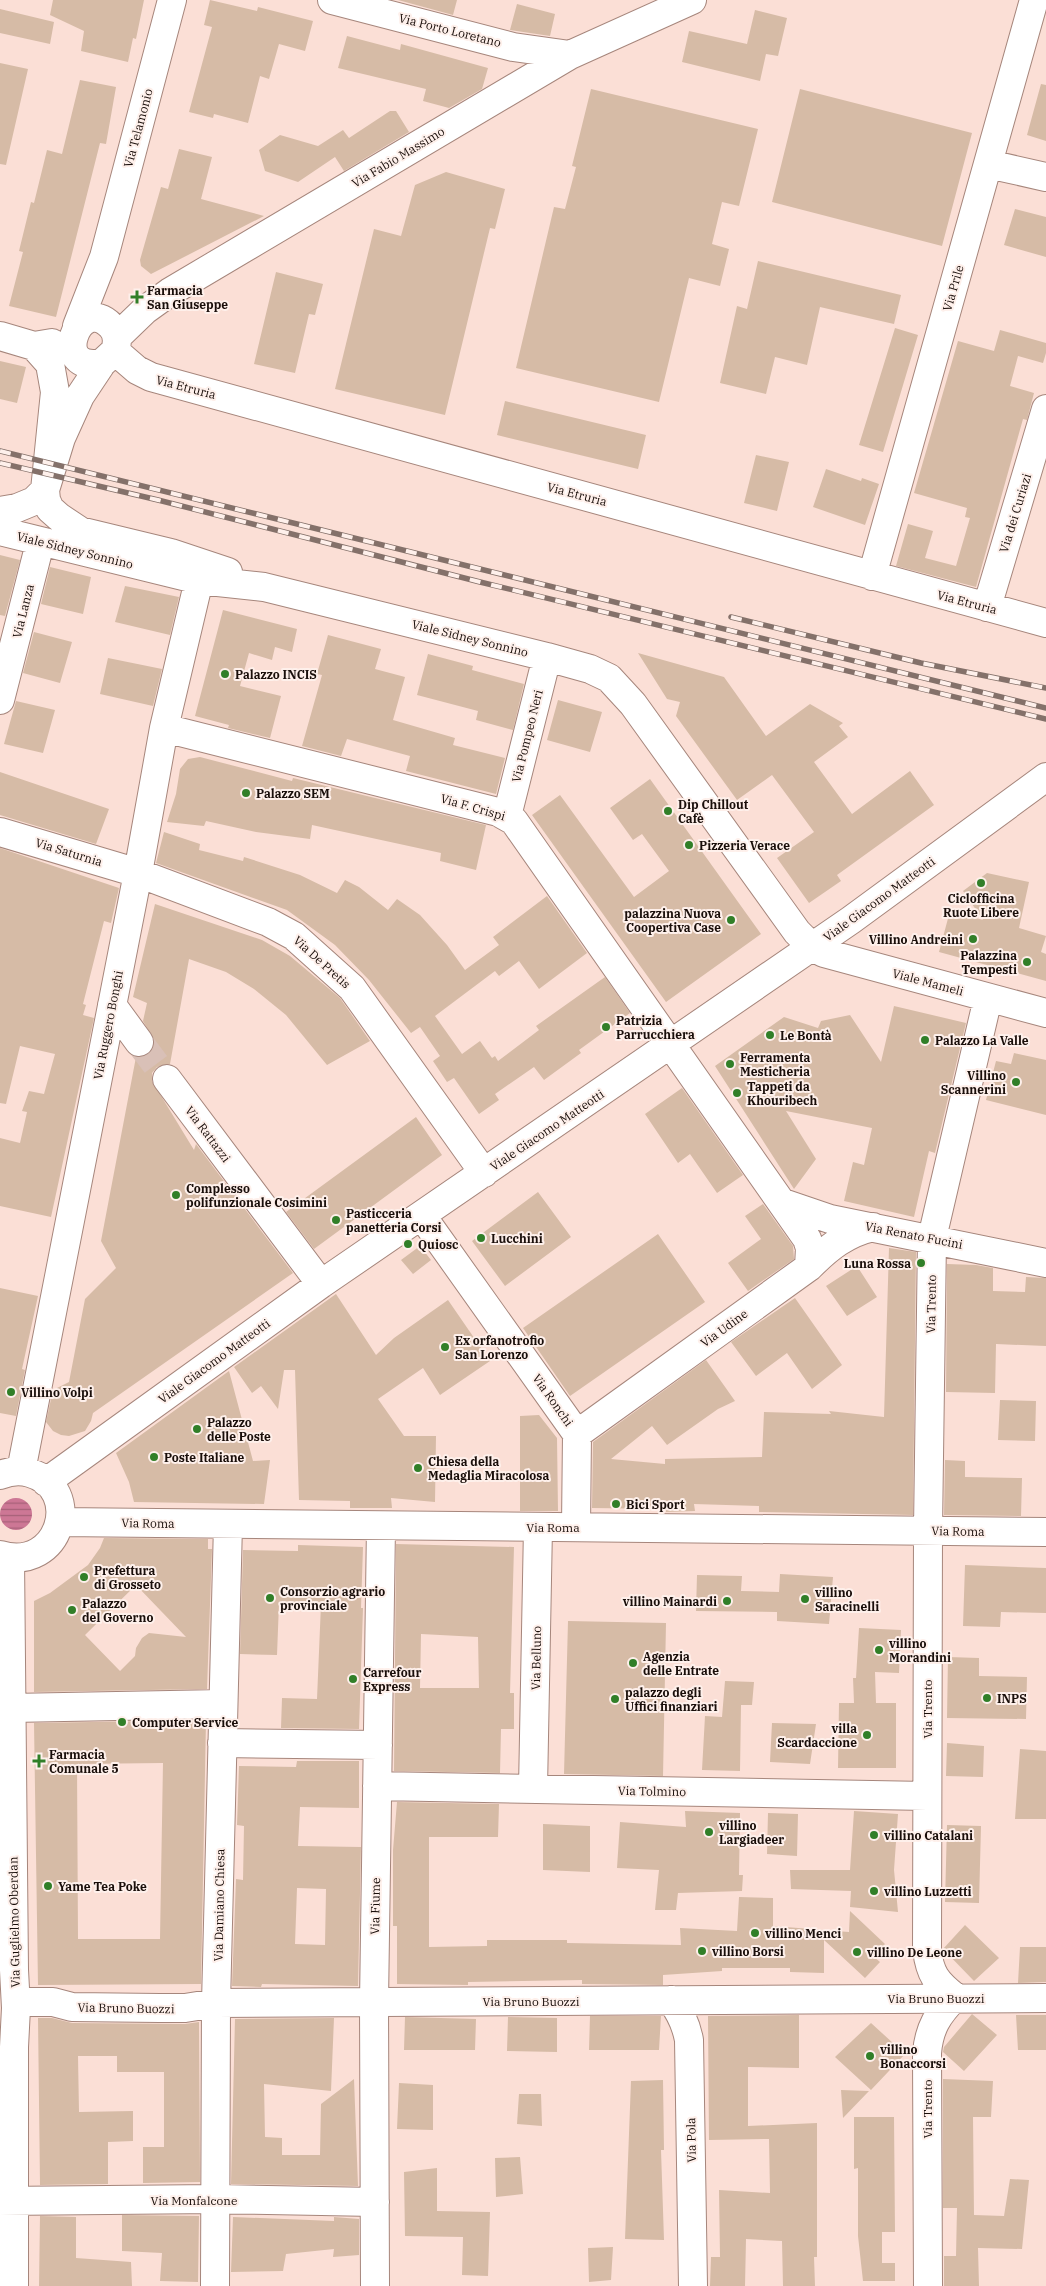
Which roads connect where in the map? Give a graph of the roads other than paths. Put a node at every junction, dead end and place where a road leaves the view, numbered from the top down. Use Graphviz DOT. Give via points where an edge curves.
graph roads {
  1 [pos="172,0"];
  2 [pos="332,0"];
  3 [pos="692,0"];
  4 [pos="1034,0"];
  5 [pos="570,55"];
  6 [pos="988,164"];
  7 [pos="1046,178"];
  8 [pos="104,257"];
  9 [pos="74,333"];
  10 [pos="0,336"];
  11 [pos="111,344"];
  12 [pos="34,346"];
  13 [pos="1045,416"];
  14 [pos="45,490"];
  15 [pos="0,511"];
  16 [pos="0,531"];
  17 [pos="38,551"];
  18 [pos="872,576"];
  19 [pos="199,580"];
  20 [pos="264,587"];
  21 [pos="987,607"];
  22 [pos="1046,623"];
  23 [pos="547,657"];
  24 [pos="0,700"];
  25 [pos="164,728"];
  26 [pos="1046,777"];
  27 [pos="507,816"];
  28 [pos="0,832"];
  29 [pos="138,873"];
  30 [pos="812,947"];
  31 [pos="988,998"];
  32 [pos="112,1005"];
  33 [pos="1046,1013"];
  34 [pos="139,1042"];
  35 [pos="672,1045"];
  36 [pos="167,1079"];
  37 [pos="484,1173"];
  38 [pos="783,1203"];
  39 [pos="422,1216"];
  40 [pos="873,1227"];
  41 [pos="932,1238"];
  42 [pos="1046,1263"];
  43 [pos="809,1267"];
  44 [pos="321,1284"];
  45 [pos="577,1434"];
  46 [pos="11,1473"];
  47 [pos="46,1482"];
  48 [pos="60,1522"];
  49 [pos="228,1524"];
  50 [pos="381,1526"];
  51 [pos="538,1527"];
  52 [pos="576,1527"];
  53 [pos="928,1530"];
  54 [pos="1046,1532"];
  55 [pos="5,1556"];
  56 [pos="223,1704"];
  57 [pos="11,1708"];
  58 [pos="222,1743"];
  59 [pos="378,1745"];
  60 [pos="378,1786"];
  61 [pos="533,1790"];
  62 [pos="927,1796"];
  63 [pos="955,1997"];
  64 [pos="1046,1998"];
  65 [pos="671,2000"];
  66 [pos="5,2002"];
  67 [pos="116,2002"];
  68 [pos="374,2002"];
  69 [pos="216,2003"];
  70 [pos="216,2199"];
  71 [pos="7,2201"];
  72 [pos="375,2202"];
  73 [pos="14,2286"];
  74 [pos="215,2286"];
  75 [pos="375,2286"];
  76 [pos="693,2286"];
  77 [pos="928,2286"];
  1 -- 8 [label="street, Via Telamonio"];
  2 -- 5 [label="street, Via Porto Loretano" via="513,47"];
  3 -- 5 [label="street, Via Fabio Massimo"];
  4 -- 6 [label="street, Via Prile"];
  5 -- 11 [label="street, Via Fabio Massimo" via="161,298"];
  6 -- 7 [label="street"];
  6 -- 18 [label="street, Via Prile"];
  8 -- 9 [label="street, Via Telamonio"];
  8 -- 11 [label="street, Via Telamonio" via="105,309"];
  9 -- 11 [label="street" via="83,322 97,318"];
  9 -- 11 [label="street" via="75,354 87,363"];
  9 -- 12 [label="street"];
  10 -- 12 [label="street"];
  11 -- 14 [label="street, Via Fabio Massimo" via="71,415"];
  11 -- 18 [label="street, Via Etruria" via="137,370 151,377"];
  12 -- 14 [label="street" via="50,364 55,392"];
  13 -- 21 [label="street, Via dei Curiazi"];
  14 -- 15 [label="street" via="34,501"];
  14 -- 20 [label="street" via="50,510 80,531 196,560"];
  16 -- 19 [label="street, Viale Sidney Sonnino"];
  17 -- 24 [label="street, Via Lanza"];
  18 -- 21 [label="street, Via Etruria"];
  19 -- 20 [label="street, Viale Sidney Sonnino"];
  19 -- 25 [label="street, Via Ruggero Bonghi"];
  20 -- 23 [label="street, Viale Sidney Sonnino"];
  21 -- 22 [label="street, Via Etruria"];
  23 -- 27 [label="street, Via Pompeo Neri"];
  23 -- 30 [label="street, Viale Sidney Sonnino" via="590,669 618,686 649,724 797,932"];
  25 -- 27 [label="street, Via F. Crispi"];
  25 -- 29 [label="street, Via Ruggero Bonghi"];
  26 -- 30 [label="street, Viale Giacomo Matteotti"];
  27 -- 35 [label="street, Via F. Crispi" via="521,828"];
  28 -- 29 [label="street, Via Saturnia"];
  29 -- 32 [label="street, Via Ruggero Bonghi"];
  29 -- 37 [label="street, Via De Pretis" via="268,922 294,936 320,958 352,988"];
  30 -- 31 [label="street, Viale Mameli"];
  30 -- 35 [label="street, Viale Giacomo Matteotti"];
  31 -- 33 [label="street, Viale Mameli"];
  31 -- 41 [label="street, Via Trento"];
  32 -- 34 [label="street"];
  32 -- 46 [label="street, Via Ruggero Bonghi"];
  35 -- 37 [label="street, Viale Giacomo Matteotti"];
  35 -- 38 [label="street"];
  36 -- 44 [label="street, Via Rattazzi"];
  37 -- 39 [label="street, Viale Giacomo Matteotti"];
  38 -- 40 [label="street, Via Renato Fucini" via="811,1214"];
  38 -- 43 [label="street" via="808,1239"];
  39 -- 44 [label="street, Viale Giacomo Matteotti"];
  39 -- 45 [label="street, Via Ronchi"];
  40 -- 41 [label="street, Via Renato Fucini"];
  40 -- 43 [label="street, Via Udine" via="856,1230 842,1238"];
  41 -- 42 [label="street, Via Renato Fucini"];
  41 -- 53 [label="street, Via Trento"];
  43 -- 45 [label="street, Via Udine"];
  44 -- 47 [label="street, Viale Giacomo Matteotti"];
  45 -- 52 [label="street, Via Ronchi"];
  46 -- 47 [label="street" via="36,1475"];
  47 -- 48 [label="street" via="56,1493"];
  48 -- 49 [label="street, Via Roma"];
  48 -- 55 [label="street" via="48,1546 37,1553 24,1558"];
  49 -- 50 [label="street, Via Roma"];
  49 -- 56 [label="street, Via Damiano Chiesa"];
  50 -- 51 [label="street, Via Roma"];
  50 -- 59 [label="street, Via Fiume"];
  51 -- 52 [label="street, Via Roma"];
  51 -- 61 [label="street, Via Belluno"];
  52 -- 53 [label="street, Via Roma"];
  53 -- 54 [label="street, Via Roma"];
  53 -- 62 [label="street, Via Trento"];
  55 -- 57 [label="street, Via Guglielmo Oberdan"];
  56 -- 57 [label="street"];
  56 -- 58 [label="street, Via Damiano Chiesa"];
  57 -- 66 [label="street, Via Guglielmo Oberdan" via="14,1970"];
  58 -- 59 [label="street"];
  58 -- 69 [label="street, Via Damiano Chiesa"];
  59 -- 60 [label="street, Via Fiume"];
  60 -- 61 [label="street, Via Tolmino"];
  60 -- 68 [label="street, Via Fiume"];
  61 -- 62 [label="street, Via Tolmino"];
  62 -- 63 [label="street, Via Trento" via="929,1967 935,1978"];
  63 -- 64 [label="street, Via Bruno Buozzi"];
  63 -- 65 [label="street, Via Bruno Buozzi"];
  63 -- 77 [label="street, Via Trento" via="934,2021 928,2044"];
  65 -- 68 [label="street, Via Bruno Buozzi"];
  65 -- 76 [label="street, Via Pola" via="686,2024 689,2040"];
  66 -- 67 [label="street, Via Bruno Buozzi" via="53,2002 72,2007"];
  66 -- 71 [label="street, Via Guglielmo Oberdan" via="14,2047"];
  67 -- 69 [label="street, Via Bruno Buozzi" via="184,2008"];
  67 -- 69 [label="street" via="162,1996 201,1996"];
  68 -- 69 [label="street, Via Bruno Buozzi"];
  68 -- 72 [label="street, Via Fiume"];
  69 -- 70 [label="street, Via Damiano Chiesa"];
  70 -- 71 [label="street, Via Monfalcone"];
  70 -- 72 [label="street, Via Monfalcone"];
  70 -- 74 [label="street, Via Damiano Chiesa"];
  71 -- 73 [label="street, Via Guglielmo Oberdan"];
  72 -- 75 [label="street, Via Fiume"];
}
